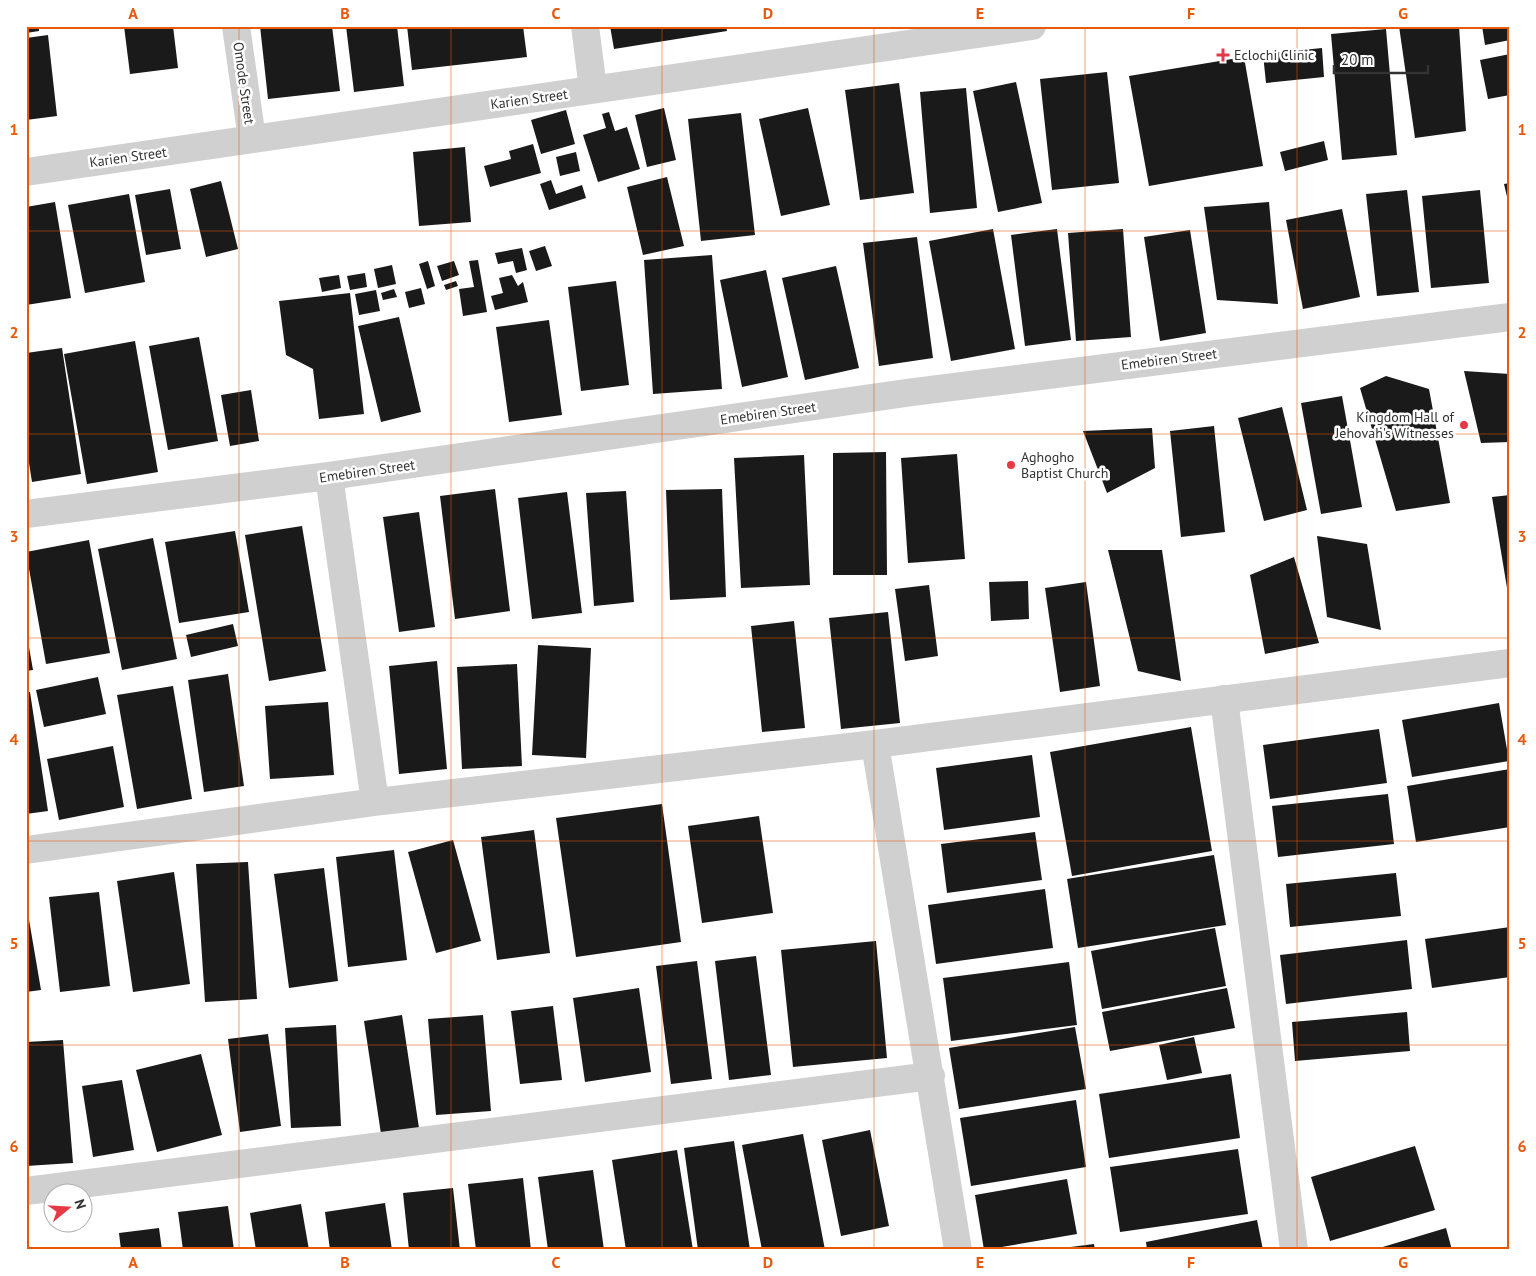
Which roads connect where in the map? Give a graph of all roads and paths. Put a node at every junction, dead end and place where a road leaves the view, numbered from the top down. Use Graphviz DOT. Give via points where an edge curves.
graph roads {
  1 [pos="236,26"];
  2 [pos="585,26"];
  3 [pos="1032,26"];
  4 [pos="593,89"];
  5 [pos="252,139"];
  6 [pos="26,172"];
  7 [pos="1510,317"];
  8 [pos="329,476"];
  9 [pos="26,514"];
  10 [pos="1510,663"];
  11 [pos="1224,699"];
  12 [pos="875,744"];
  13 [pos="375,802"];
  14 [pos="26,850"];
  15 [pos="931,1076"];
  16 [pos="26,1191"];
  17 [pos="958,1250"];
  18 [pos="1294,1250"];
  1 -- 5 [label="street, Omode Street"];
  2 -- 4 [label="street"];
  3 -- 4 [label="street, Karien Street"];
  4 -- 5 [label="street, Karien Street"];
  5 -- 6 [label="street, Karien Street"];
  7 -- 8 [label="street, Emebiren Street" via="913,392"];
  8 -- 9 [label="street, Emebiren Street"];
  8 -- 13 [label="street"];
  10 -- 11 [label="street"];
  11 -- 12 [label="street"];
  11 -- 18 [label="street"];
  12 -- 13 [label="street"];
  12 -- 15 [label="street"];
  13 -- 14 [label="street"];
  15 -- 16 [label="street"];
  15 -- 17 [label="street"];
}
